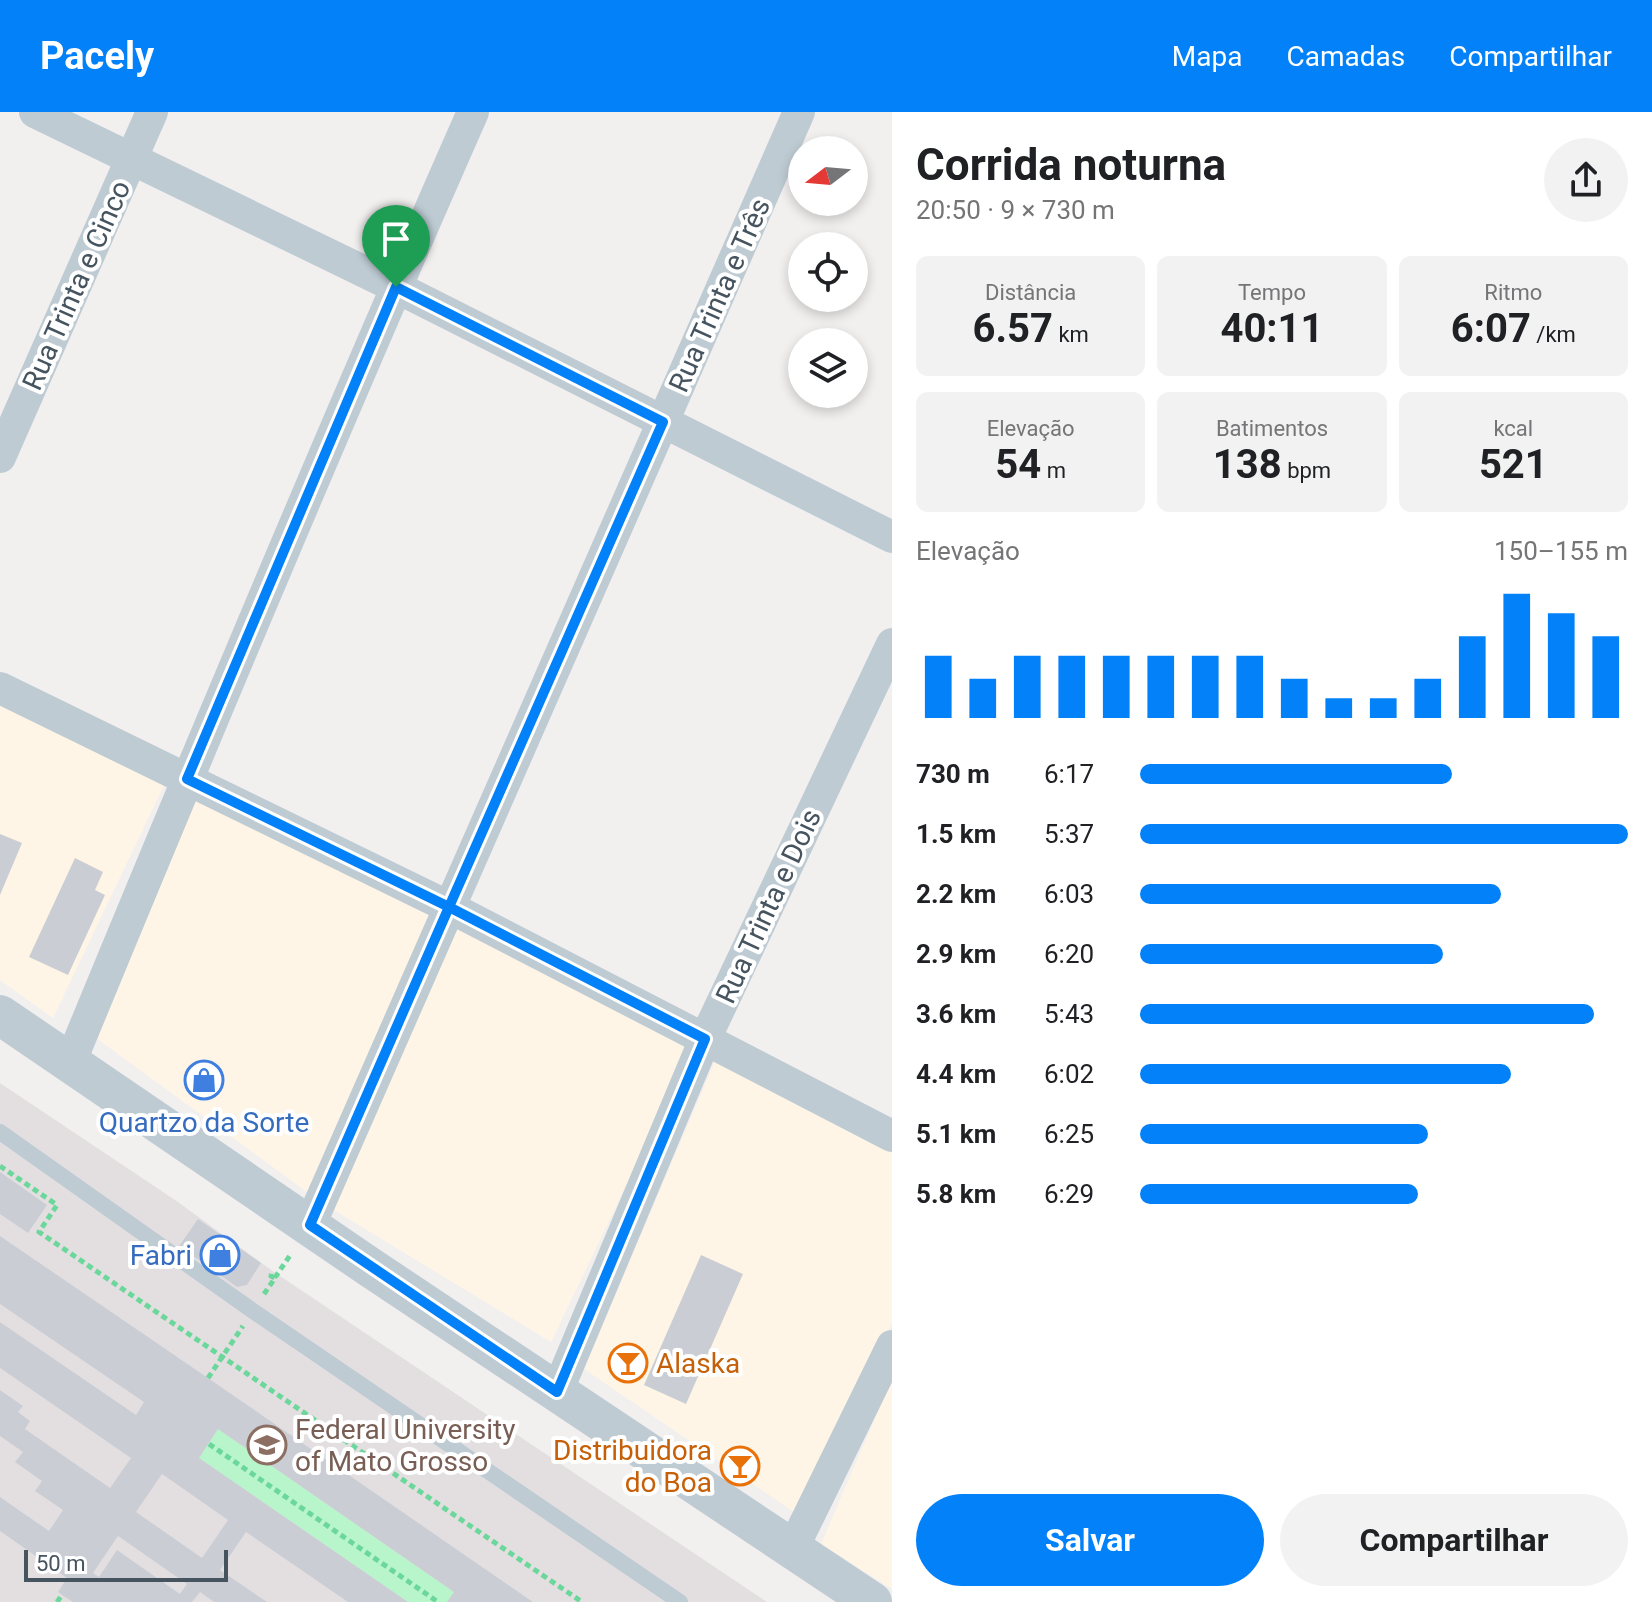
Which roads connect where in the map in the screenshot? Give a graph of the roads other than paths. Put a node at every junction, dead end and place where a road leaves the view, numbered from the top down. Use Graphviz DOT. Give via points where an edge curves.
graph roads {
  1 [pos="35,112"];
  2 [pos="152,112"];
  3 [pos="473,112"];
  4 [pos="799,112"];
  5 [pos="132,159"];
  6 [pos="396,287"];
  7 [pos="663,422"];
  8 [pos="0,457"];
  9 [pos="892,537"];
  10 [pos="892,644"];
  11 [pos="0,688"];
  12 [pos="187,779"];
  13 [pos="449,907"];
  14 [pos="0,1015"];
  15 [pos="705,1039"];
  16 [pos="70,1063"];
  17 [pos="0,1132"];
  18 [pos="892,1136"];
  19 [pos="310,1225"];
  20 [pos="892,1346"];
  21 [pos="557,1392"];
  22 [pos="793,1548"];
  23 [pos="680,1602"];
  24 [pos="872,1602"];
  1 -- 5 [label="street"];
  2 -- 5 [label="street, Rua Trinta e Cinco"];
  3 -- 6 [label="street"];
  4 -- 7 [label="street, Rua Trinta e Três"];
  5 -- 6 [label="street"];
  5 -- 8 [label="street, Rua Trinta e Cinco"];
  6 -- 7 [label="street"];
  6 -- 12 [label="street"];
  7 -- 9 [label="street"];
  7 -- 13 [label="street, Rua Trinta e Três"];
  10 -- 15 [label="street, Rua Trinta e Dois"];
  11 -- 12 [label="street"];
  12 -- 13 [label="street"];
  12 -- 16 [label="street"];
  13 -- 15 [label="street"];
  13 -- 19 [label="street, Rua Trinta e Três"];
  14 -- 16 [label="street"];
  15 -- 18 [label="street"];
  15 -- 21 [label="street, Rua Trinta e Dois"];
  16 -- 19 [label="street"];
  17 -- 23 [label="lane"];
  19 -- 21 [label="street"];
  20 -- 22 [label="street"];
  21 -- 22 [label="street"];
  22 -- 24 [label="street"];
}
